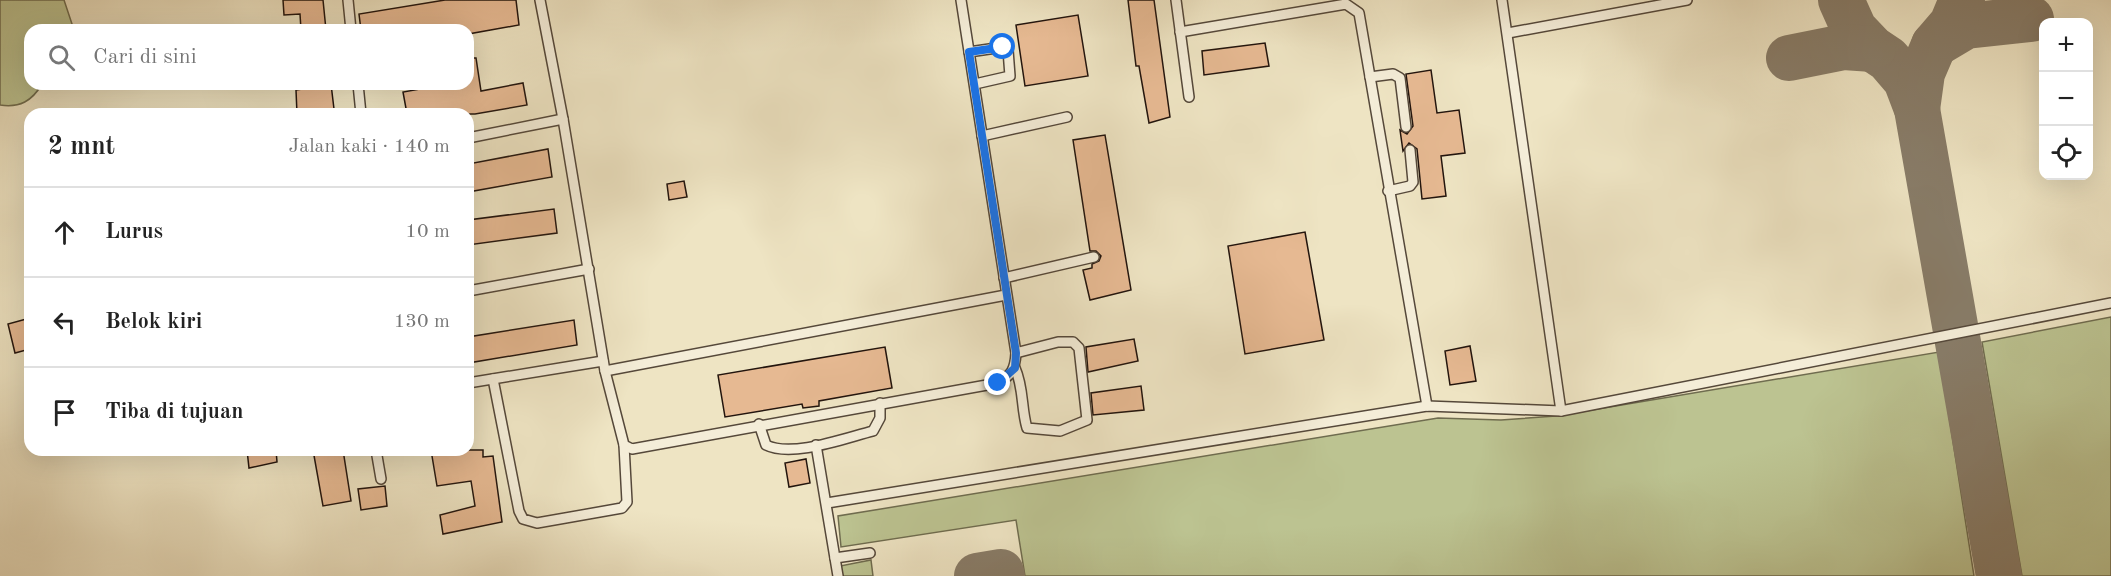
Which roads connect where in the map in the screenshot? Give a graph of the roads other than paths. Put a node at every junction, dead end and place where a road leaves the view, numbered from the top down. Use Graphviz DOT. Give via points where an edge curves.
graph roads {
  1 [pos="348,0"];
  2 [pos="540,0"];
  3 [pos="961,0"];
  4 [pos="1176,0"];
  5 [pos="1311,0"];
  6 [pos="1502,0"];
  7 [pos="1687,0"];
  8 [pos="1313,11"];
  9 [pos="350,24"];
  10 [pos="1180,32"];
  11 [pos="1508,33"];
  12 [pos="969,52"];
  13 [pos="1370,76"];
  14 [pos="975,84"];
  15 [pos="359,90"];
  16 [pos="1189,97"];
  17 [pos="360,108"];
  18 [pos="1067,117"];
  19 [pos="563,119"];
  20 [pos="1406,127"];
  21 [pos="982,136"];
  22 [pos="474,137"];
  23 [pos="1410,150"];
  24 [pos="1388,191"];
  25 [pos="1094,256"];
  26 [pos="589,270"];
  27 [pos="1004,278"];
  28 [pos="474,290"];
  29 [pos="1006,294"];
  30 [pos="2111,303"];
  31 [pos="1016,353"];
  32 [pos="604,366"];
  33 [pos="1015,368"];
  34 [pos="494,379"];
  35 [pos="474,381"];
  36 [pos="880,403"];
  37 [pos="1427,406"];
  38 [pos="1561,411"];
  39 [pos="759,424"];
  40 [pos="624,445"];
  41 [pos="816,446"];
  42 [pos="377,456"];
  43 [pos="381,479"];
  44 [pos="827,503"];
  45 [pos="870,553"];
  46 [pos="835,558"];
  47 [pos="838,576"];
  1 -- 9 [label="lane"];
  2 -- 19 [label="lane"];
  3 -- 12 [label="lane"];
  4 -- 10 [label="lane"];
  5 -- 8 [label="lane"];
  6 -- 11 [label="lane"];
  7 -- 11 [label="lane"];
  8 -- 10 [label="lane"];
  8 -- 13 [label="lane" via="1347,4 1359,13"];
  10 -- 16 [label="lane"];
  11 -- 38 [label="lane"];
  12 -- 14 [label="lane"];
  12 -- 14 [label="lane" via="1003,47 1008,50 1010,76"];
  13 -- 20 [label="lane" via="1393,74 1400,78"];
  13 -- 24 [label="lane"];
  14 -- 21 [label="lane"];
  15 -- 17 [label="lane"];
  18 -- 21 [label="lane"];
  19 -- 22 [label="lane"];
  19 -- 26 [label="lane"];
  21 -- 27 [label="lane"];
  23 -- 24 [label="lane" via="1413,182"];
  24 -- 37 [label="lane"];
  25 -- 27 [label="lane"];
  26 -- 28 [label="lane"];
  26 -- 32 [label="lane"];
  27 -- 29 [label="lane"];
  29 -- 31 [label="lane"];
  29 -- 32 [label="lane"];
  30 -- 38 [label="lane"];
  31 -- 33 [label="lane"];
  31 -- 33 [label="lane" via="1073,342 1079,348 1087,420 1060,431 1028,428 1023,415 1022,385"];
  32 -- 34 [label="lane"];
  32 -- 40 [label="lane"];
  33 -- 36 [label="lane" via="998,383"];
  34 -- 35 [label="lane"];
  34 -- 40 [label="lane" via="523,519 537,523 622,508 627,502"];
  36 -- 39 [label="lane"];
  36 -- 41 [label="lane" via="880,418 873,432"];
  37 -- 38 [label="lane"];
  37 -- 44 [label="lane"];
  39 -- 40 [label="lane" via="632,449"];
  39 -- 41 [label="lane" via="766,445 777,450"];
  41 -- 44 [label="lane"];
  42 -- 43 [label="lane"];
  44 -- 46 [label="lane"];
  45 -- 46 [label="lane"];
  46 -- 47 [label="lane"];
}
